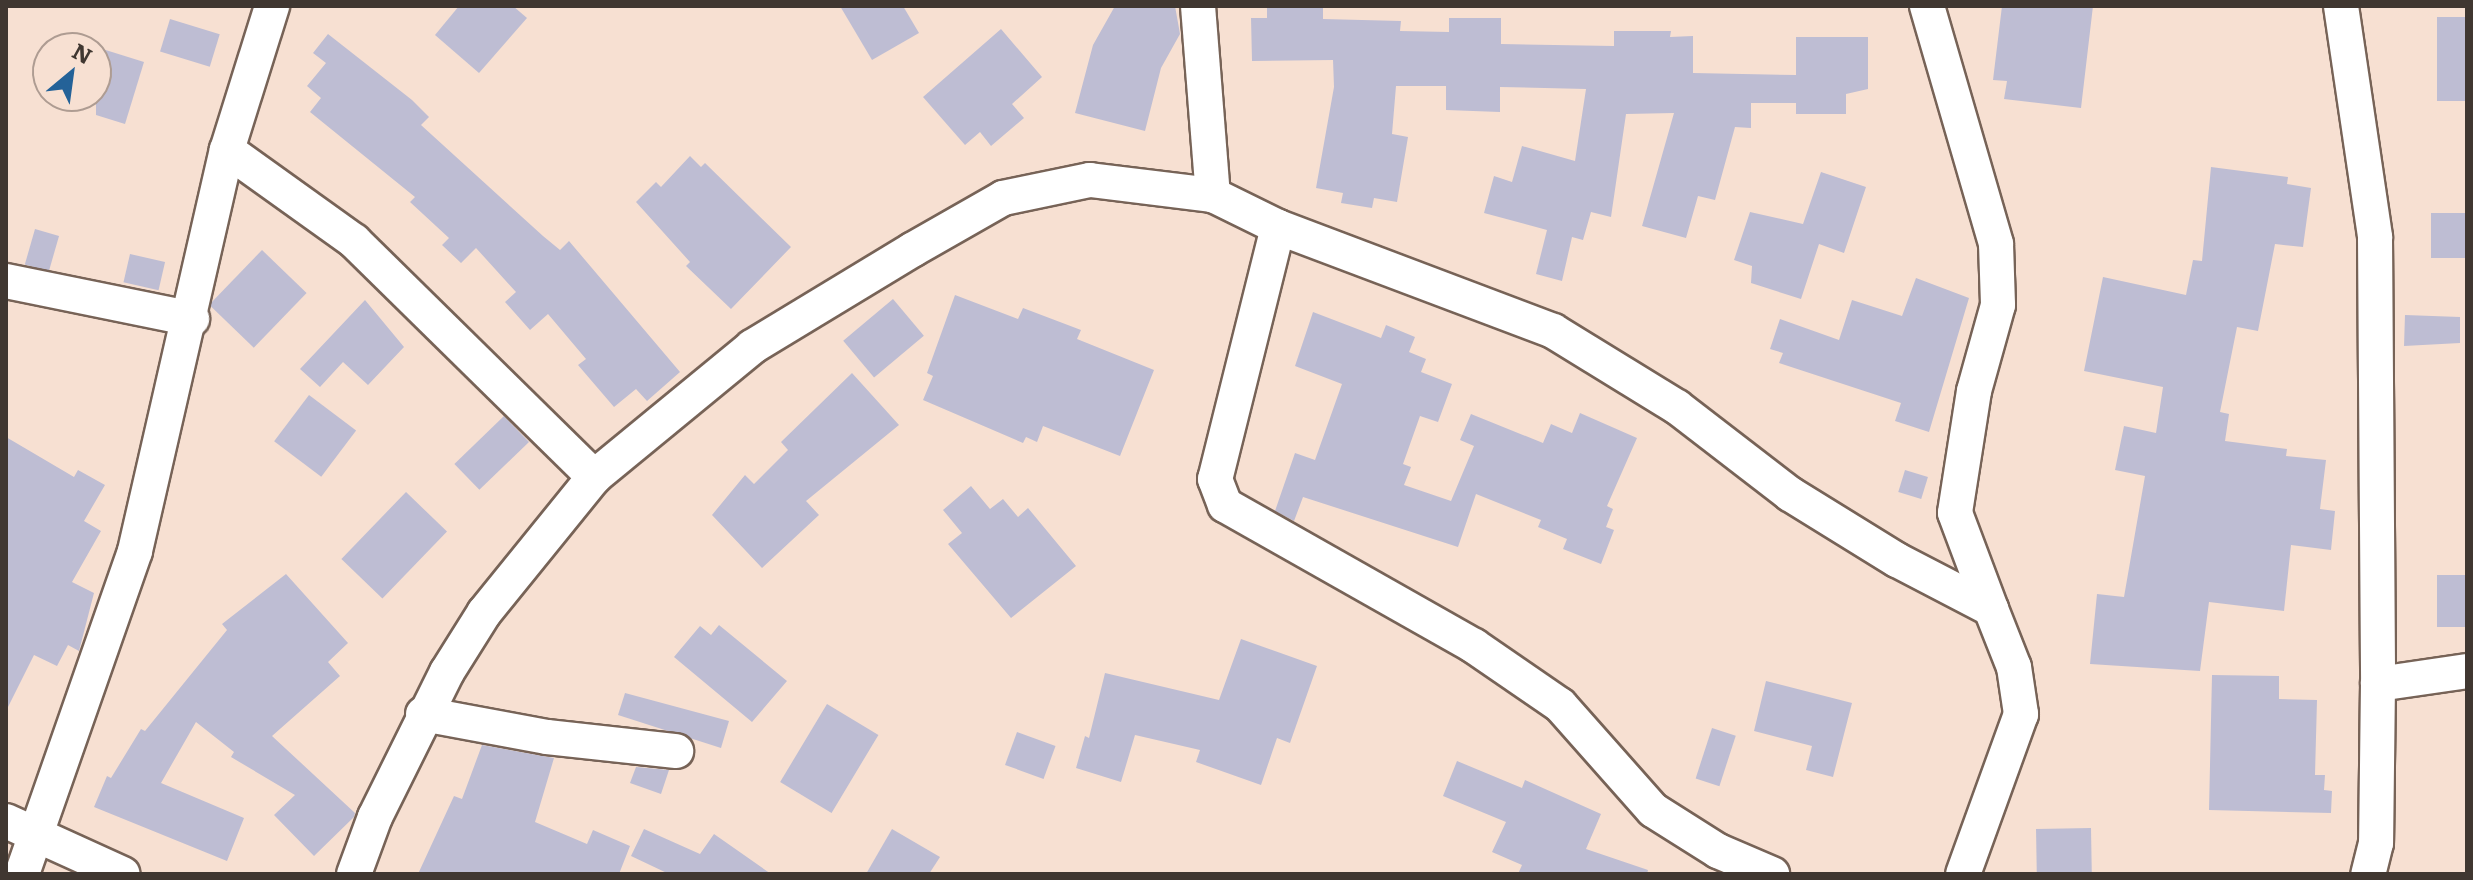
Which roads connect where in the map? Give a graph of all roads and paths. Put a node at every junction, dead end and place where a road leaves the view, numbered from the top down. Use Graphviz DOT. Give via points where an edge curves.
graph roads {
  1 [pos="272,6"];
  2 [pos="1198,6"];
  3 [pos="1927,6"];
  4 [pos="2341,6"];
  5 [pos="227,150"];
  6 [pos="1213,195"];
  7 [pos="1278,227"];
  8 [pos="6,281"];
  9 [pos="192,319"];
  10 [pos="594,477"];
  11 [pos="1991,609"];
  12 [pos="2467,671"];
  13 [pos="2378,684"];
  14 [pos="423,714"];
  15 [pos="676,751"];
  16 [pos="21,829"];
  17 [pos="22,874"];
  18 [pos="123,874"];
  19 [pos="354,874"];
  20 [pos="1772,874"];
  21 [pos="1963,874"];
  22 [pos="2368,874"];
  1 -- 5 [label="street"];
  2 -- 6 [label="street"];
  3 -- 11 [label="street" via="1996,244 1998,305 1974,391 1955,513"];
  4 -- 13 [label="street" via="2375,237"];
  5 -- 9 [label="street"];
  5 -- 10 [label="street" via="354,241"];
  6 -- 7 [label="street"];
  6 -- 10 [label="street" via="1090,180 1003,198 752,347"];
  7 -- 11 [label="street" via="1553,331 1677,407 1803,503"];
  7 -- 20 [label="street" via="1215,479 1225,505 1474,646 1560,705 1653,810 1718,851"];
  8 -- 9 [label="street"];
  9 -- 16 [label="street" via="135,551"];
  10 -- 14 [label="street" via="484,613"];
  11 -- 21 [label="street" via="2014,667 2021,714"];
  12 -- 13 [label="street"];
  13 -- 22 [label="street" via="2376,843"];
  14 -- 15 [label="street" via="547,737"];
  14 -- 19 [label="street"];
  16 -- 17 [label="street"];
  16 -- 18 [label="street"];
}
